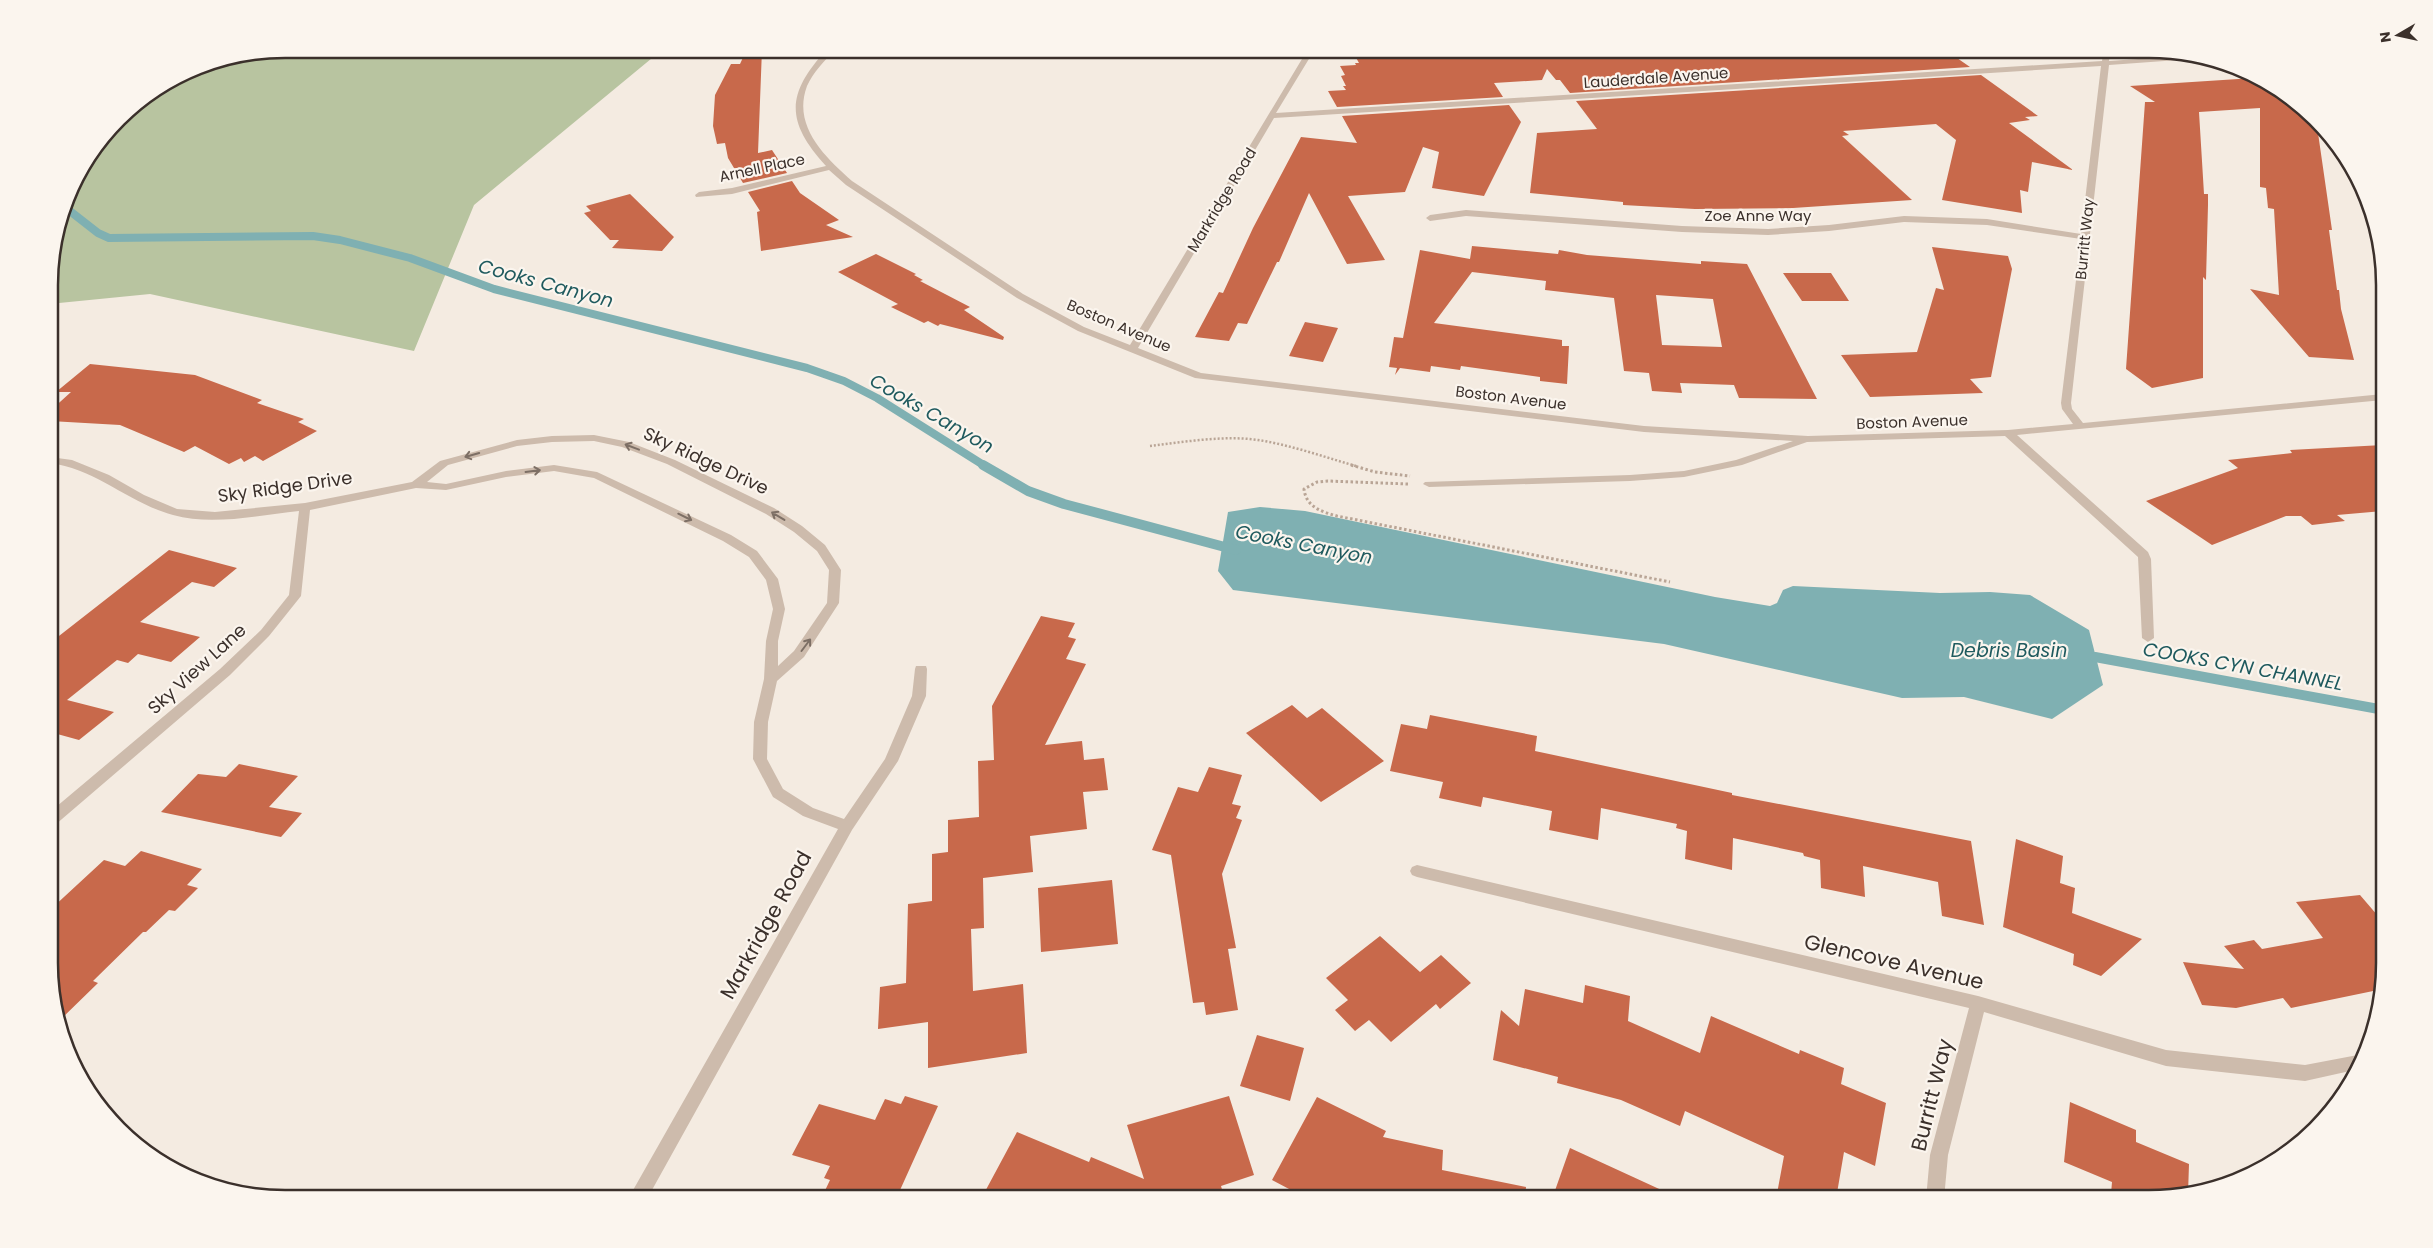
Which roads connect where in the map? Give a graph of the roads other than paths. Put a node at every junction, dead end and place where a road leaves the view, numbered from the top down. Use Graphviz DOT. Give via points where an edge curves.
graph roads {
  1 [pos="821,58"];
  2 [pos="1306,58"];
  3 [pos="2105,58"];
  4 [pos="2175,59"];
  5 [pos="2104,63"];
  6 [pos="1273,116"];
  7 [pos="830,167"];
  8 [pos="699,195"];
  9 [pos="1430,218"];
  10 [pos="2086,237"];
  11 [pos="1132,350"];
  12 [pos="2376,398"];
  13 [pos="2080,426"];
  14 [pos="2008,433"];
  15 [pos="1808,440"];
  16 [pos="58,461"];
  17 [pos="1429,484"];
  18 [pos="416,486"];
  19 [pos="305,507"];
  20 [pos="2148,638"];
  21 [pos="921,669"];
  22 [pos="771,679"];
  23 [pos="58,814"];
  24 [pos="846,826"];
  25 [pos="1417,871"];
  26 [pos="1978,1003"];
  27 [pos="2352,1063"];
  28 [pos="641,1190"];
  29 [pos="1936,1190"];
  1 -- 7 [label="street, Boston Avenue" via="799,92 799,117 805,135"];
  2 -- 6 [label="street, Markridge Road"];
  3 -- 5 [label="street, Burritt Way"];
  4 -- 5 [label="street, Lauderdale Avenue"];
  5 -- 6 [label="street, Lauderdale Avenue"];
  5 -- 10 [label="street, Burritt Way"];
  6 -- 11 [label="street, Markridge Road"];
  7 -- 8 [label="street, Arnell Place"];
  7 -- 11 [label="street, Boston Avenue" via="849,183 1020,296 1081,329"];
  9 -- 10 [label="street, Zoe Anne Way" via="1466,213 1768,232 1904,219 1987,222"];
  10 -- 13 [label="street, Burritt Way" via="2066,403"];
  11 -- 15 [label="street, Boston Avenue" via="1199,376 1644,429"];
  12 -- 13 [label="street, Boston Avenue"];
  13 -- 14 [label="street, Boston Avenue"];
  14 -- 15 [label="street, Boston Avenue"];
  14 -- 20 [label="street" via="2144,555"];
  15 -- 17 [label="street" via="1738,463 1684,474"];
  16 -- 19 [label="street, Sky Ridge Drive" via="105,477 140,498 175,512 216,516"];
  18 -- 19 [label="street, Sky Ridge Drive"];
  18 -- 22 [label="street, Sky Ridge Drive, one-way" via="446,487 554,468 597,475 727,538 753,554 772,579 779,609 772,642"];
  22 -- 18 [label="street, Sky Ridge Drive, one-way" via="799,654 833,603 835,570 821,548 770,511 671,462 625,444 594,438 543,440 478,453 444,463"];
  19 -- 23 [label="street, Sky View Lane" via="295,596 265,633 225,672"];
  21 -- 24 [label="street, Markridge Road" via="920,696 892,761"];
  22 -- 24 [label="street, Sky Ridge Drive" via="761,722 760,759 778,793 808,812"];
  24 -- 28 [label="street, Markridge Road"];
  25 -- 26 [label="street, Glencove Avenue"];
  26 -- 27 [label="street, Glencove Avenue" via="2166,1058 2305,1073"];
  26 -- 29 [label="street, Burritt Way" via="1939,1155"];
}
